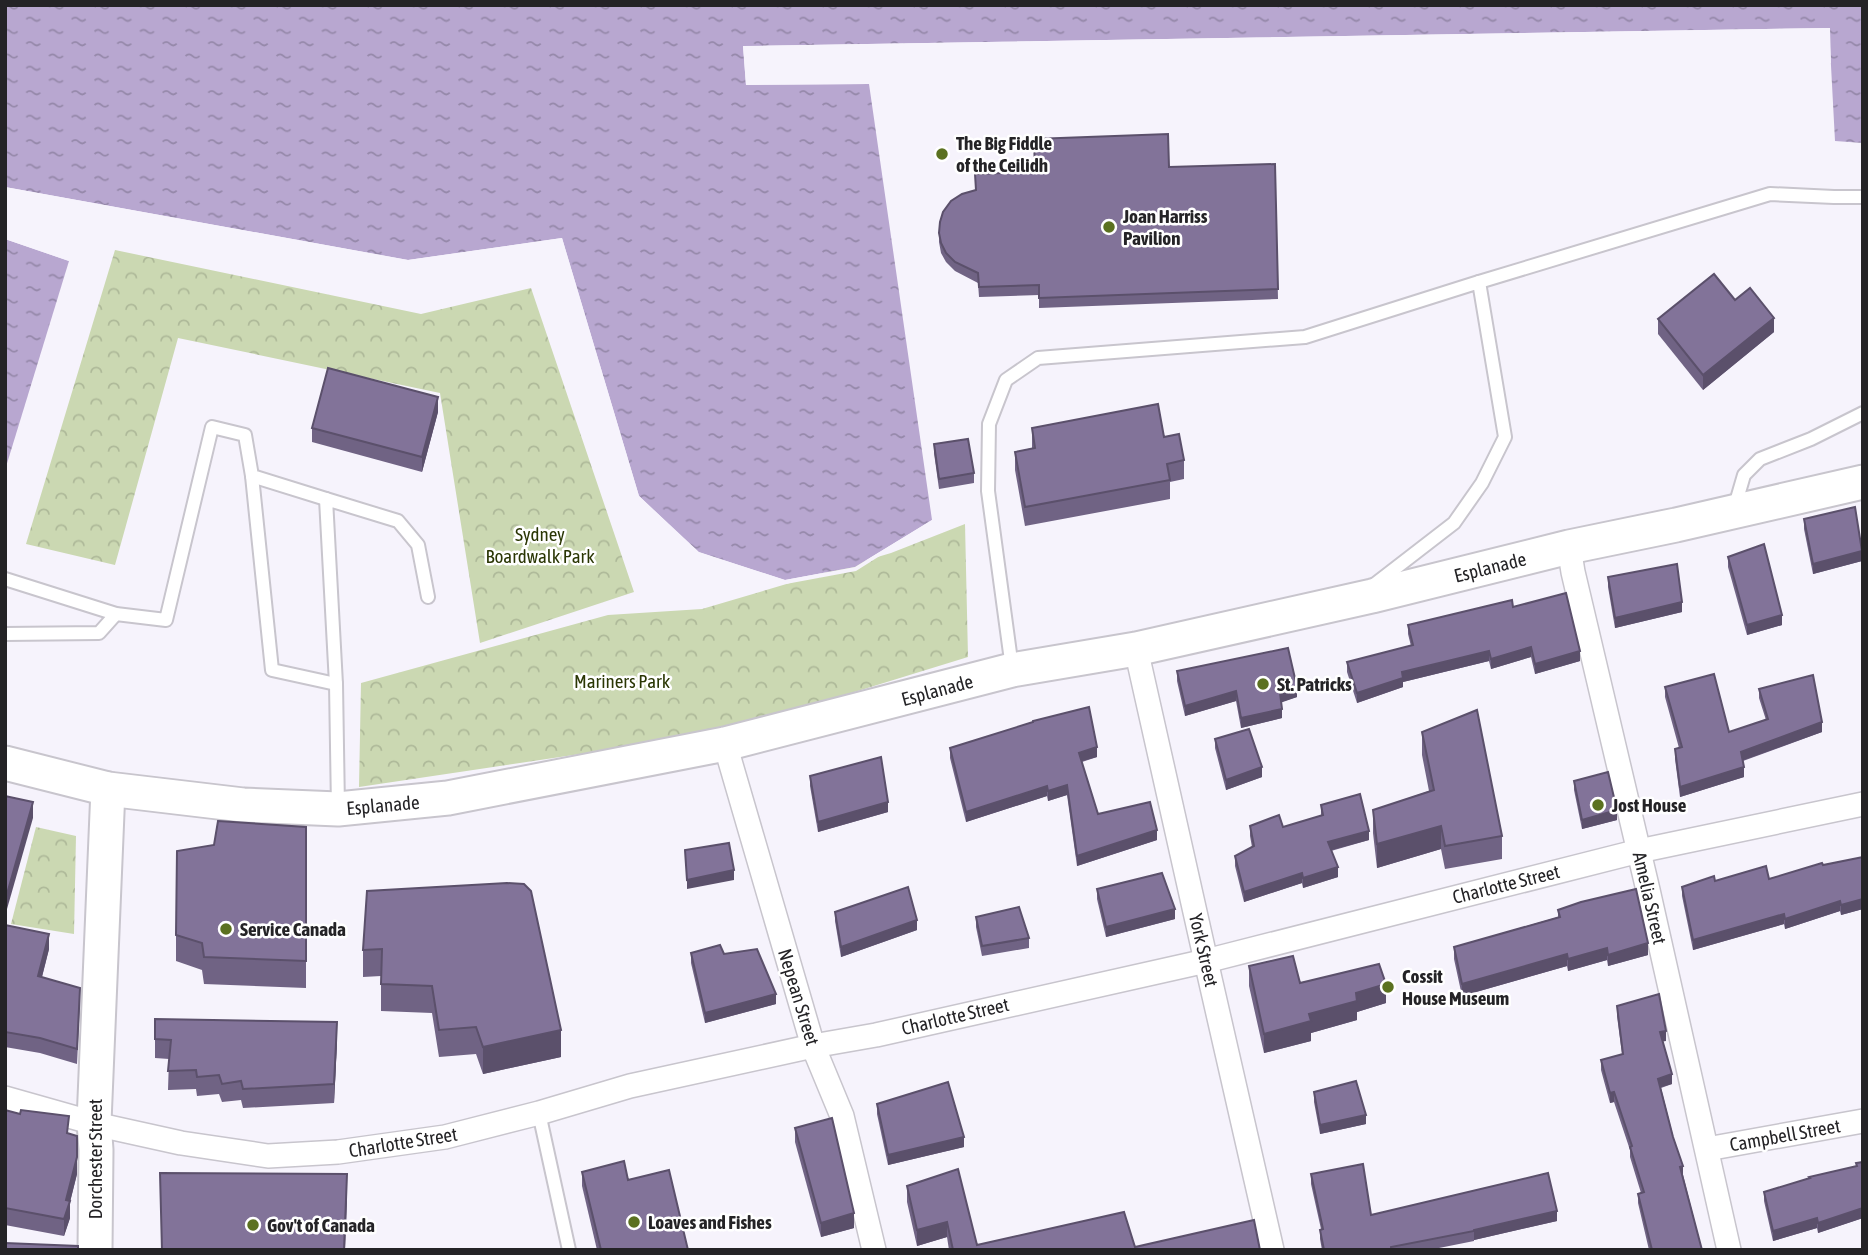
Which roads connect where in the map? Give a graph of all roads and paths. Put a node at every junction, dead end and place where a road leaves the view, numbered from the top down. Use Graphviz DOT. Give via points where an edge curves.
graph roads {
  1 [pos="1863,197"];
  2 [pos="1479,282"];
  3 [pos="1863,413"];
  4 [pos="252,476"];
  5 [pos="1863,482"];
  6 [pos="326,499"];
  7 [pos="1740,511"];
  8 [pos="1569,547"];
  9 [pos="5,579"];
  10 [pos="428,597"];
  11 [pos="1355,599"];
  12 [pos="116,614"];
  13 [pos="5,634"];
  14 [pos="1136,649"];
  15 [pos="1012,670"];
  16 [pos="336,684"];
  17 [pos="725,744"];
  18 [pos="5,763"];
  19 [pos="108,789"];
  20 [pos="1863,804"];
  21 [pos="338,809"];
  22 [pos="1639,851"];
  23 [pos="1206,961"];
  24 [pos="813,1046"];
  25 [pos="5,1098"];
  26 [pos="539,1113"];
  27 [pos="1863,1121"];
  28 [pos="94,1122"];
  29 [pos="1707,1149"];
  30 [pos="94,1250"];
  31 [pos="569,1250"];
  32 [pos="874,1250"];
  33 [pos="1272,1250"];
  34 [pos="1729,1250"];
  1 -- 2 [label="lane" via="1770,194"];
  2 -- 11 [label="lane" via="1506,437 1454,523"];
  2 -- 15 [label="lane" via="1305,337 1038,358 1006,380 989,424 988,491"];
  3 -- 7 [label="lane" via="1760,459 1744,475 1737,499"];
  4 -- 6 [label="lane"];
  4 -- 12 [label="lane" via="244,435 212,427 166,620"];
  4 -- 16 [label="lane" via="272,670"];
  5 -- 7 [label="street, Esplanade"];
  6 -- 10 [label="lane" via="398,522 418,545"];
  6 -- 16 [label="lane"];
  7 -- 8 [label="street, Esplanade"];
  8 -- 11 [label="street, Esplanade"];
  8 -- 22 [label="street, Amelia Street"];
  9 -- 12 [label="lane"];
  11 -- 14 [label="street, Esplanade"];
  12 -- 13 [label="lane" via="99,633"];
  14 -- 15 [label="street, Esplanade"];
  14 -- 23 [label="street, York Street"];
  15 -- 17 [label="street, Esplanade"];
  16 -- 21 [label="lane"];
  17 -- 21 [label="street, Esplanade" via="473,794"];
  17 -- 24 [label="street, Nepean Street"];
  18 -- 19 [label="street, Esplanade"];
  19 -- 21 [label="street, Esplanade" via="243,805"];
  19 -- 28 [label="street, Dorchester Street"];
  20 -- 22 [label="street, Charlotte Street"];
  22 -- 23 [label="street, Charlotte Street"];
  22 -- 29 [label="street, Amelia Street"];
  23 -- 24 [label="street, Charlotte Street"];
  23 -- 33 [label="street, York Street"];
  24 -- 26 [label="street, Charlotte Street" via="629,1086"];
  24 -- 32 [label="street, Nepean Street" via="842,1116"];
  25 -- 28 [label="street, Charlotte Street"];
  26 -- 28 [label="street, Charlotte Street" via="445,1137 268,1156 181,1143"];
  26 -- 31 [label="lane"];
  27 -- 29 [label="street, Campbell Street"];
  28 -- 30 [label="street, Dorchester Street"];
  29 -- 34 [label="street, Amelia Street"];
}
